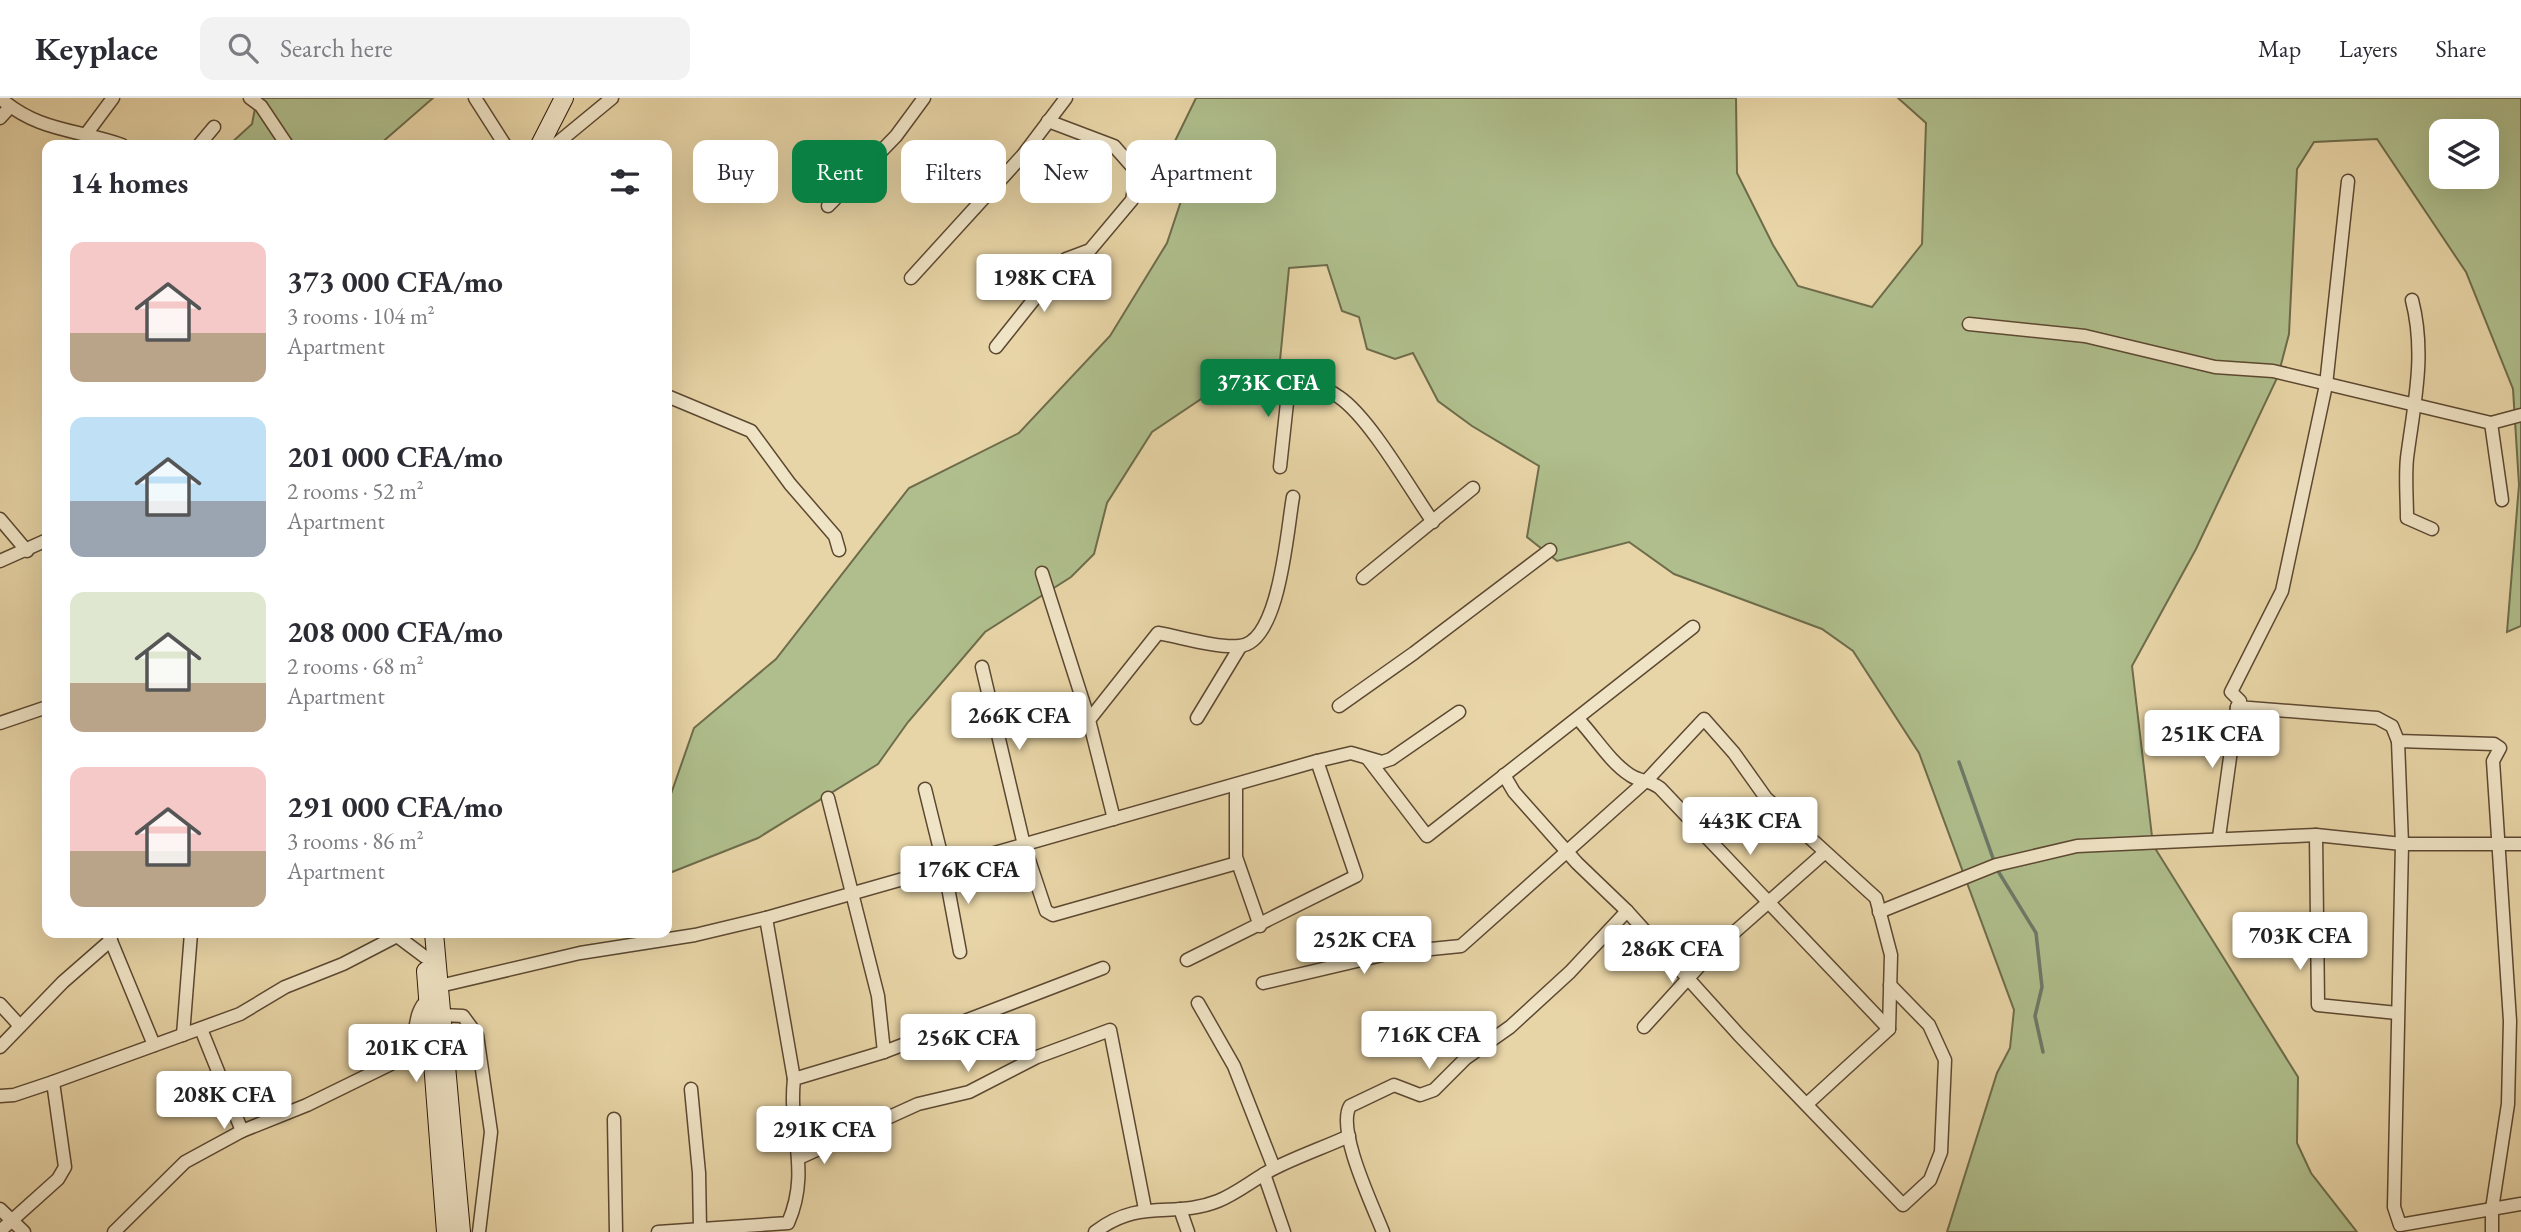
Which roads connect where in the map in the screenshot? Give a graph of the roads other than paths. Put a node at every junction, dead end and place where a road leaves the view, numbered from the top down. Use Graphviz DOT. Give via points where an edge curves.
graph roads {
  1 [pos="0,98"];
  2 [pos="113,98"];
  3 [pos="250,98"];
  4 [pos="475,98"];
  5 [pos="612,98"];
  6 [pos="923,98"];
  7 [pos="1066,98"];
  8 [pos="566,102"];
  9 [pos="10,107"];
  10 [pos="0,118"];
  11 [pos="1048,121"];
  12 [pos="214,127"];
  13 [pos="87,133"];
  14 [pos="107,140"];
  15 [pos="203,140"];
  16 [pos="284,140"];
  17 [pos="502,140"];
  18 [pos="543,140"];
  19 [pos="551,140"];
  20 [pos="561,140"];
  21 [pos="2348,181"];
  22 [pos="828,206"];
  23 [pos="911,278"];
  24 [pos="2412,300"];
  25 [pos="1969,324"];
  26 [pos="996,347"];
  27 [pos="2326,385"];
  28 [pos="672,398"];
  29 [pos="2415,405"];
  30 [pos="2521,415"];
  31 [pos="2491,423"];
  32 [pos="1280,467"];
  33 [pos="1473,488"];
  34 [pos="1293,497"];
  35 [pos="2502,500"];
  36 [pos="0,519"];
  37 [pos="1433,522"];
  38 [pos="2432,529"];
  39 [pos="42,543"];
  40 [pos="839,550"];
  41 [pos="1550,550"];
  42 [pos="27,551"];
  43 [pos="0,561"];
  44 [pos="1042,573"];
  45 [pos="1363,578"];
  46 [pos="1693,627"];
  47 [pos="1240,647"];
  48 [pos="982,667"];
  49 [pos="1339,706"];
  50 [pos="2237,707"];
  51 [pos="42,709"];
  52 [pos="1459,712"];
  53 [pos="1197,718"];
  54 [pos="1088,720"];
  55 [pos="1579,720"];
  56 [pos="0,723"];
  57 [pos="2398,741"];
  58 [pos="1368,759"];
  59 [pos="1317,761"];
  60 [pos="1504,775"];
  61 [pos="1647,779"];
  62 [pos="1236,785"];
  63 [pos="925,789"];
  64 [pos="828,798"];
  65 [pos="1114,819"];
  66 [pos="2316,835"];
  67 [pos="2219,837"];
  68 [pos="1024,845"];
  69 [pos="2402,845"];
  70 [pos="2521,845"];
  71 [pos="2498,846"];
  72 [pos="1567,851"];
  73 [pos="1823,854"];
  74 [pos="1237,863"];
  75 [pos="944,866"];
  76 [pos="853,892"];
  77 [pos="1768,901"];
  78 [pos="1627,911"];
  79 [pos="1879,912"];
  80 [pos="766,918"];
  81 [pos="1260,926"];
  82 [pos="672,936"];
  83 [pos="107,938"];
  84 [pos="110,938"];
  85 [pos="191,938"];
  86 [pos="390,938"];
  87 [pos="402,938"];
  88 [pos="423,938"];
  89 [pos="434,938"];
  90 [pos="639,938"];
  91 [pos="960,952"];
  92 [pos="425,957"];
  93 [pos="1187,960"];
  94 [pos="1103,968"];
  95 [pos="1688,977"];
  96 [pos="1263,983"];
  97 [pos="1890,985"];
  98 [pos="431,991"];
  99 [pos="1198,1003"];
  100 [pos="0,1004"];
  101 [pos="2397,1013"];
  102 [pos="441,1015"];
  103 [pos="20,1026"];
  104 [pos="1644,1027"];
  105 [pos="201,1029"];
  106 [pos="1889,1030"];
  107 [pos="183,1035"];
  108 [pos="154,1045"];
  109 [pos="0,1047"];
  110 [pos="884,1052"];
  111 [pos="794,1079"];
  112 [pos="53,1082"];
  113 [pos="691,1088"];
  114 [pos="0,1096"];
  115 [pos="1808,1103"];
  116 [pos="614,1119"];
  117 [pos="242,1131"];
  118 [pos="1349,1136"];
  119 [pos="799,1158"];
  120 [pos="1269,1171"];
  121 [pos="2521,1204"];
  122 [pos="0,1209"];
  123 [pos="1145,1209"];
  124 [pos="1180,1209"];
  125 [pos="2492,1209"];
  126 [pos="11,1220"];
  127 [pos="700,1229"];
  128 [pos="746,1229"];
  129 [pos="0,1231"];
  130 [pos="672,1231"];
  131 [pos="23,1232"];
  132 [pos="114,1232"];
  133 [pos="446,1232"];
  134 [pos="461,1232"];
  135 [pos="479,1232"];
  136 [pos="616,1232"];
  137 [pos="658,1232"];
  138 [pos="1095,1232"];
  139 [pos="1188,1232"];
  140 [pos="1284,1232"];
  141 [pos="1383,1232"];
  142 [pos="2492,1232"];
  1 -- 9 [label="street"];
  2 -- 13 [label="street"];
  3 -- 16 [label="street" via="261,106"];
  4 -- 17 [label="street"];
  5 -- 20 [label="street"];
  6 -- 22 [label="street" via="896,136"];
  7 -- 11 [label="street"];
  8 -- 18 [label="main road"];
  8 -- 19 [label="main road"];
  9 -- 10 [label="street"];
  9 -- 13 [label="street" via="40,124 71,134"];
  11 -- 23 [label="street" via="1023,155"];
  11 -- 26 [label="street" via="1114,146 1137,172 1132,200 1090,250 1066,259"];
  12 -- 15 [label="street"];
  13 -- 14 [label="street"];
  21 -- 27 [label="street"];
  24 -- 29 [label="street" via="2419,330"];
  25 -- 27 [label="street" via="2085,336 2215,367 2273,371"];
  27 -- 29 [label="street"];
  27 -- 50 [label="street" via="2282,591 2231,692 2240,701"];
  28 -- 40 [label="street" via="751,431 835,536"];
  29 -- 31 [label="street"];
  29 -- 38 [label="street" via="2406,461 2407,519"];
  30 -- 31 [label="street"];
  31 -- 35 [label="street"];
  32 -- 37 [label="street" via="1290,375 1342,399 1369,427"];
  33 -- 37 [label="street"];
  34 -- 47 [label="street" via="1272,614 1254,640"];
  36 -- 42 [label="street"];
  37 -- 45 [label="street"];
  39 -- 42 [label="street"];
  41 -- 49 [label="street"];
  42 -- 43 [label="street"];
  44 -- 54 [label="street"];
  46 -- 55 [label="street"];
  47 -- 53 [label="street"];
  47 -- 54 [label="street" via="1158,633"];
  48 -- 68 [label="street"];
  50 -- 57 [label="street" via="2377,718 2392,726"];
  50 -- 67 [label="street"];
  51 -- 56 [label="street"];
  52 -- 58 [label="street" via="1391,759"];
  54 -- 65 [label="street"];
  55 -- 60 [label="street"];
  55 -- 61 [label="street" via="1622,770 1633,778"];
  57 -- 69 [label="street"];
  57 -- 71 [label="street" via="2494,744 2500,748 2493,761"];
  58 -- 59 [label="street" via="1351,753"];
  58 -- 60 [label="street" via="1427,836"];
  59 -- 62 [label="street"];
  59 -- 81 [label="street" via="1356,876"];
  60 -- 72 [label="street"];
  61 -- 72 [label="street"];
  61 -- 73 [label="street" via="1704,719 1766,798"];
  61 -- 77 [label="street"];
  62 -- 65 [label="street"];
  62 -- 74 [label="street"];
  63 -- 75 [label="street"];
  64 -- 76 [label="street"];
  65 -- 68 [label="street"];
  66 -- 67 [label="street"];
  66 -- 69 [label="street"];
  66 -- 101 [label="street" via="2318,1005"];
  67 -- 79 [label="street" via="2077,846 1996,865"];
  68 -- 74 [label="street" via="1046,911 1053,915"];
  68 -- 75 [label="street"];
  69 -- 71 [label="street"];
  69 -- 101 [label="street"];
  70 -- 71 [label="street"];
  71 -- 125 [label="street" via="2510,1021 2508,1104"];
  72 -- 78 [label="street"];
  72 -- 96 [label="street" via="1461,946 1391,953"];
  73 -- 77 [label="street"];
  73 -- 79 [label="street" via="1876,898"];
  74 -- 81 [label="street"];
  75 -- 76 [label="street"];
  75 -- 91 [label="street"];
  76 -- 80 [label="street"];
  76 -- 110 [label="street" via="880,1003"];
  77 -- 95 [label="street"];
  77 -- 106 [label="street"];
  78 -- 95 [label="street"];
  78 -- 118 [label="street" via="1570,972 1434,1090 1420,1095 1394,1085 1350,1106"];
  79 -- 97 [label="street" via="1891,955"];
  80 -- 82 [label="street"];
  80 -- 111 [label="street"];
  81 -- 93 [label="street"];
  83 -- 103 [label="street"];
  84 -- 108 [label="street"];
  85 -- 107 [label="street"];
  86 -- 105 [label="street"];
  87 -- 92 [label="street"];
  88 -- 92 [label="main road"];
  89 -- 98 [label="main road"];
  90 -- 98 [label="street"];
  92 -- 98 [label="main road"];
  94 -- 110 [label="street"];
  95 -- 104 [label="street"];
  95 -- 115 [label="street"];
  97 -- 106 [label="street"];
  97 -- 115 [label="street" via="1929,1026 1945,1060 1941,1152 1930,1180 1903,1205"];
  98 -- 102 [label="main road"];
  98 -- 117 [label="street" via="418,1008 407,1056"];
  98 -- 133 [label="main road"];
  99 -- 120 [label="street" via="1234,1066"];
  100 -- 103 [label="street"];
  101 -- 125 [label="street" via="2394,1207 2400,1225"];
  102 -- 134 [label="main road"];
  102 -- 135 [label="street" via="463,1016 477,1035 491,1132"];
  103 -- 109 [label="street"];
  105 -- 107 [label="street"];
  105 -- 117 [label="street"];
  106 -- 115 [label="street"];
  107 -- 108 [label="street"];
  108 -- 112 [label="street"];
  110 -- 111 [label="street"];
  111 -- 119 [label="street" via="792,1113"];
  112 -- 114 [label="street"];
  112 -- 126 [label="street" via="65,1167 58,1179"];
  113 -- 127 [label="street"];
  116 -- 136 [label="street"];
  117 -- 132 [label="street" via="185,1163"];
  118 -- 120 [label="street"];
  118 -- 141 [label="street"];
  119 -- 123 [label="street" via="918,1104 968,1092 1037,1057 1110,1030"];
  119 -- 128 [label="street" via="799,1193 788,1223"];
  120 -- 124 [label="street" via="1218,1201"];
  120 -- 140 [label="street"];
  121 -- 125 [label="street"];
  122 -- 126 [label="street"];
  123 -- 124 [label="street"];
  123 -- 138 [label="street" via="1110,1220"];
  124 -- 139 [label="street"];
  125 -- 142 [label="street"];
  126 -- 129 [label="street"];
  126 -- 131 [label="street"];
  127 -- 128 [label="street"];
  127 -- 130 [label="street"];
  130 -- 137 [label="street"];
}
